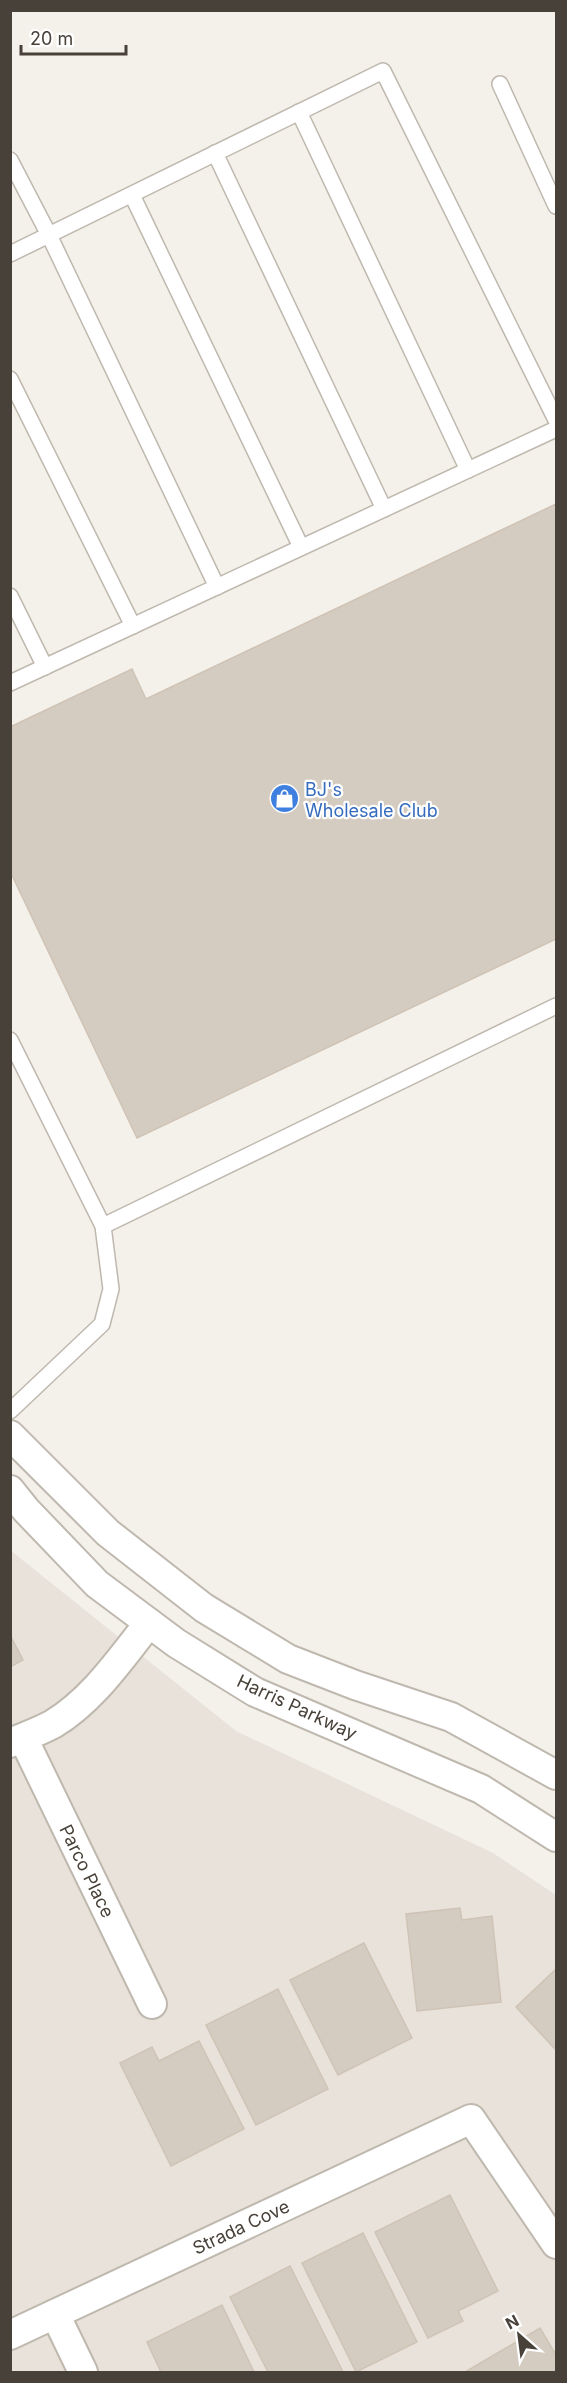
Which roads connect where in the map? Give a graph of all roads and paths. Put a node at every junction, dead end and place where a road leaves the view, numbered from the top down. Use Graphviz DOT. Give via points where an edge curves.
graph roads {
  1 [pos="500,84"];
  2 [pos="299,112"];
  3 [pos="216,153"];
  4 [pos="10,160"];
  5 [pos="132,195"];
  6 [pos="556,206"];
  7 [pos="50,235"];
  8 [pos="10,255"];
  9 [pos="10,380"];
  10 [pos="556,420"];
  11 [pos="556,429"];
  12 [pos="468,470"];
  13 [pos="384,509"];
  14 [pos="301,547"];
  15 [pos="217,587"];
  16 [pos="10,596"];
  17 [pos="132,626"];
  18 [pos="45,667"];
  19 [pos="10,683"];
  20 [pos="556,1006"];
  21 [pos="10,1040"];
  22 [pos="103,1227"];
  23 [pos="10,1411"];
  24 [pos="10,1435"];
  25 [pos="10,1490"];
  26 [pos="149,1623"];
  27 [pos="17,1741"];
  28 [pos="556,1775"];
  29 [pos="556,1837"];
  30 [pos="152,2004"];
  31 [pos="556,2244"];
  32 [pos="55,2314"];
  33 [pos="10,2335"];
  34 [pos="83,2373"];
  1 -- 6 [label="lane"];
  2 -- 3 [label="lane"];
  2 -- 10 [label="lane" via="383,71"];
  2 -- 12 [label="lane"];
  3 -- 5 [label="lane"];
  3 -- 13 [label="lane"];
  4 -- 7 [label="lane"];
  5 -- 7 [label="lane"];
  5 -- 14 [label="lane"];
  7 -- 8 [label="lane"];
  7 -- 15 [label="lane"];
  9 -- 17 [label="lane"];
  11 -- 12 [label="lane"];
  12 -- 13 [label="lane"];
  13 -- 14 [label="lane"];
  14 -- 15 [label="lane"];
  15 -- 17 [label="lane"];
  16 -- 18 [label="lane"];
  17 -- 18 [label="lane"];
  18 -- 19 [label="lane"];
  20 -- 22 [label="lane"];
  21 -- 22 [label="lane"];
  22 -- 23 [label="lane" via="111,1289 102,1324"];
  24 -- 28 [label="street" via="108,1533 204,1608 288,1659 452,1717"];
  25 -- 26 [label="street, Harris Parkway" via="97,1584"];
  26 -- 27 [label="street" via="77,1706 53,1724"];
  26 -- 29 [label="street, Harris Parkway" via="255,1692 481,1789"];
  27 -- 30 [label="street, Parco Place"];
  31 -- 32 [label="street, Strada Cove" via="471,2118"];
  32 -- 33 [label="street, Strada Cove"];
  32 -- 34 [label="street"];
}
